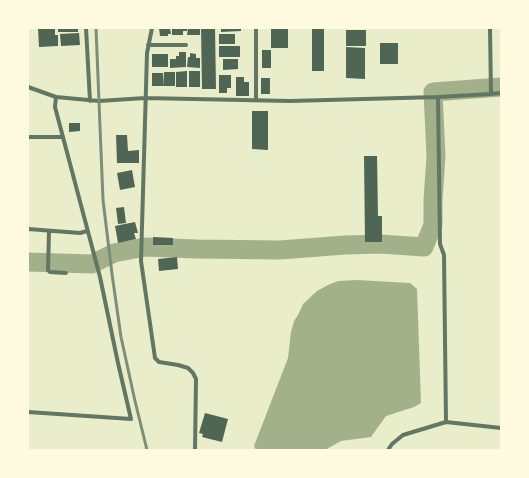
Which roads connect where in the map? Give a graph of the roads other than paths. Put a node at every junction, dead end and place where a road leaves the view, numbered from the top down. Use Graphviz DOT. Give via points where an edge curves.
graph roads {
  1 [pos="86,28"];
  2 [pos="152,28"];
  3 [pos="256,28"];
  4 [pos="490,28"];
  5 [pos="148,45"];
  6 [pos="186,45"];
  7 [pos="28,87"];
  8 [pos="501,93"];
  9 [pos="491,94"];
  10 [pos="56,97"];
  11 [pos="438,97"];
  12 [pos="145,98"];
  13 [pos="256,100"];
  14 [pos="90,101"];
  15 [pos="28,137"];
  16 [pos="62,137"];
  17 [pos="28,229"];
  18 [pos="49,231"];
  19 [pos="87,231"];
  20 [pos="66,273"];
  21 [pos="28,412"];
  22 [pos="446,422"];
  23 [pos="501,428"];
  24 [pos="195,450"];
  25 [pos="388,450"];
  1 -- 14 [label="street"];
  2 -- 5 [label="street"];
  3 -- 13 [label="street"];
  4 -- 9 [label="street"];
  5 -- 6 [label="street"];
  5 -- 12 [label="street"];
  7 -- 10 [label="street"];
  8 -- 9 [label="street"];
  9 -- 11 [label="street"];
  10 -- 14 [label="street"];
  10 -- 16 [label="street" via="55,107"];
  11 -- 13 [label="street"];
  11 -- 22 [label="street" via="440,244 444,255"];
  12 -- 13 [label="street"];
  12 -- 14 [label="street"];
  12 -- 24 [label="street" via="141,261 154,354 159,362 188,368 196,379"];
  15 -- 16 [label="street"];
  16 -- 19 [label="street"];
  17 -- 18 [label="street"];
  18 -- 19 [label="street"];
  18 -- 20 [label="street" via="48,270"];
  19 -- 21 [label="street" via="131,419"];
  22 -- 23 [label="street"];
  22 -- 25 [label="street" via="403,435"];
}
